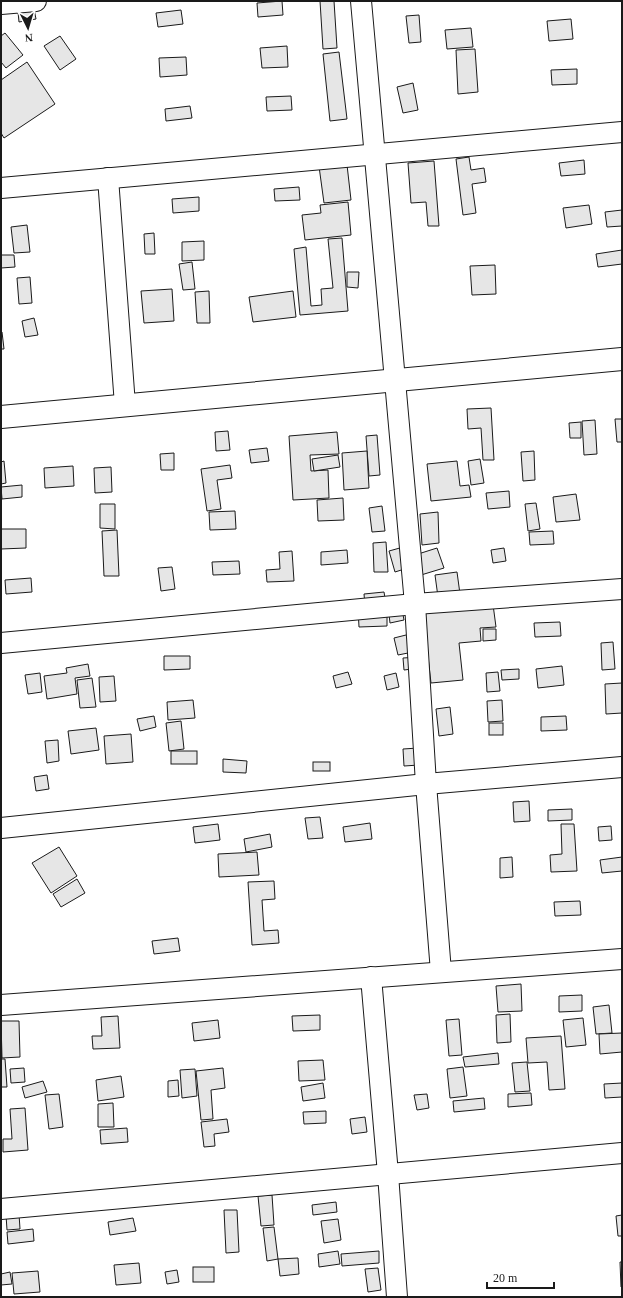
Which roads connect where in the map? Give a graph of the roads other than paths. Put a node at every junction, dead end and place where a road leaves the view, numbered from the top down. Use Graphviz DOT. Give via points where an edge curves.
graph roads {
  1 [pos="36,1"];
  2 [pos="361,1"];
  3 [pos="1,4"];
  4 [pos="622,132"];
  5 [pos="375,154"];
  6 [pos="108,178"];
  7 [pos="1,188"];
  8 [pos="622,359"];
  9 [pos="396,380"];
  10 [pos="125,405"];
  11 [pos="1,416"];
  12 [pos="622,589"];
  13 [pos="415,604"];
  14 [pos="1,643"];
  15 [pos="622,767"];
  16 [pos="426,784"];
  17 [pos="1,828"];
  18 [pos="622,959"];
  19 [pos="441,972"];
  20 [pos="371,977"];
  21 [pos="1,1005"];
  22 [pos="622,1153"];
  23 [pos="388,1174"];
  24 [pos="1,1209"];
  25 [pos="397,1297"];
  1 -- 3 [label="street"];
  2 -- 5 [label="street"];
  4 -- 5 [label="street"];
  5 -- 6 [label="street"];
  5 -- 9 [label="street"];
  6 -- 7 [label="street"];
  6 -- 10 [label="street"];
  8 -- 9 [label="street"];
  9 -- 10 [label="street"];
  9 -- 13 [label="street"];
  10 -- 11 [label="street"];
  12 -- 13 [label="street"];
  13 -- 14 [label="street"];
  13 -- 16 [label="street"];
  15 -- 16 [label="street"];
  16 -- 17 [label="street"];
  16 -- 19 [label="street"];
  18 -- 19 [label="street"];
  19 -- 20 [label="street"];
  20 -- 21 [label="street"];
  20 -- 23 [label="street"];
  22 -- 23 [label="street"];
  23 -- 24 [label="street"];
  23 -- 25 [label="street"];
}
